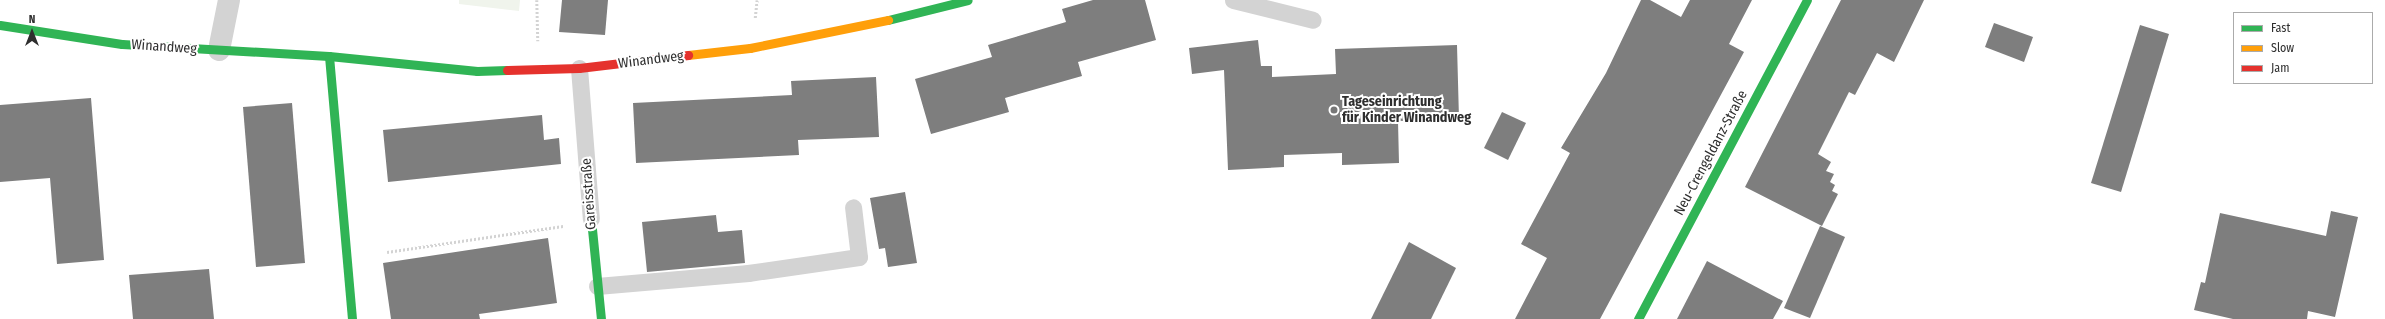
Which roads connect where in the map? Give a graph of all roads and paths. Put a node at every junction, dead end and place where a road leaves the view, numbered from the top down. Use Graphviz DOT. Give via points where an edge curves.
graph roads {
  1 [pos="229,0"];
  2 [pos="537,0"];
  3 [pos="968,0"];
  4 [pos="1233,0"];
  5 [pos="1807,0"];
  6 [pos="539,13"];
  7 [pos="1313,20"];
  8 [pos="0,25"];
  9 [pos="218,50"];
  10 [pos="329,56"];
  11 [pos="579,68"];
  12 [pos="853,207"];
  13 [pos="591,221"];
  14 [pos="387,252"];
  15 [pos="597,286"];
  16 [pos="352,319"];
  17 [pos="600,319"];
  18 [pos="1638,319"];
  1 -- 9 [label="street"];
  2 -- 6 [label="path"];
  3 -- 11 [label="street, Winandweg" via="776,43"];
  4 -- 7 [label="lane"];
  5 -- 18 [label="street, Neu-Crengeldanz-Straße"];
  8 -- 9 [label="street, Winandweg" via="122,44"];
  9 -- 10 [label="street, Winandweg"];
  10 -- 11 [label="street, Winandweg" via="477,71"];
  10 -- 16 [label="street"];
  11 -- 13 [label="lane, Gareisstraße"];
  12 -- 15 [label="lane" via="859,256 748,273"];
  13 -- 14 [label="path"];
  13 -- 15 [label="street, Gareisstraße"];
  15 -- 17 [label="street, Gareisstraße"];
}
